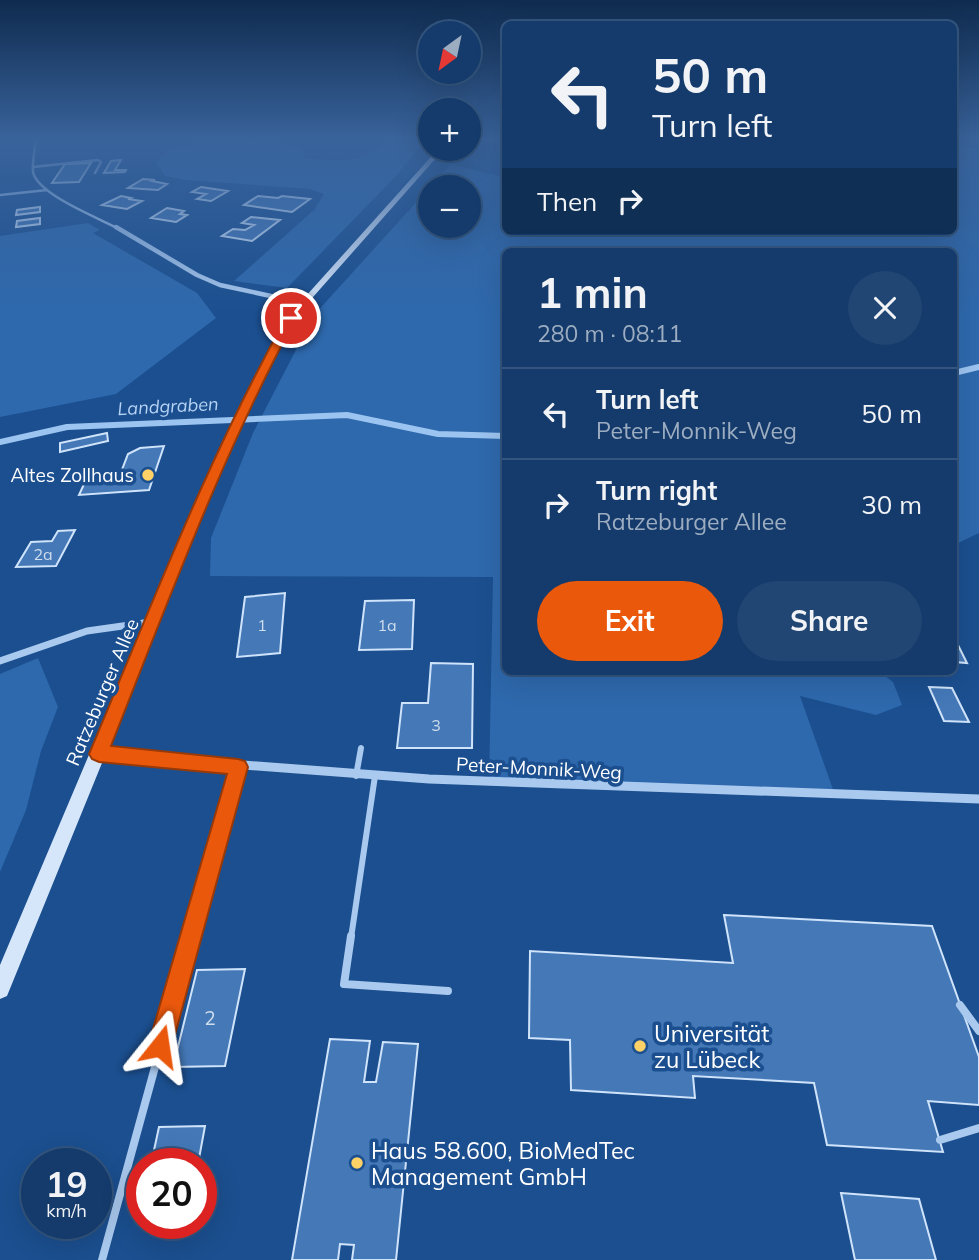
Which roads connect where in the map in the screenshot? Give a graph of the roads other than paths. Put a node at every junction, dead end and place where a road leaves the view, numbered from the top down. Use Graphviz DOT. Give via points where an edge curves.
graph roads {
  1 [pos="61,198"];
  2 [pos="397,198"];
  3 [pos="303,303"];
  4 [pos="154,622"];
  5 [pos="0,661"];
  6 [pos="362,748"];
  7 [pos="99,754"];
  8 [pos="238,767"];
  9 [pos="356,776"];
  10 [pos="375,776"];
  11 [pos="979,799"];
  12 [pos="0,989"];
  13 [pos="448,991"];
  14 [pos="960,1005"];
  15 [pos="979,1031"];
  16 [pos="979,1128"];
  17 [pos="940,1140"];
  18 [pos="102,1260"];
  1 -- 3 [label="street" via="197,275 239,290"];
  2 -- 3 [label="main road, Ratzeburger Allee"];
  3 -- 4 [label="main road, Ratzeburger Allee" via="231,436"];
  4 -- 5 [label="street" via="87,631"];
  4 -- 7 [label="main road, Ratzeburger Allee"];
  6 -- 9 [label="lane"];
  7 -- 8 [label="street, Peter-Monnik-Weg"];
  7 -- 12 [label="main road, Ratzeburger Allee"];
  8 -- 9 [label="street, Peter-Monnik-Weg"];
  8 -- 18 [label="lane"];
  9 -- 10 [label="street, Peter-Monnik-Weg"];
  10 -- 11 [label="street, Peter-Monnik-Weg"];
  10 -- 13 [label="lane" via="344,984"];
  14 -- 15 [label="lane"];
  16 -- 17 [label="lane"];
}
